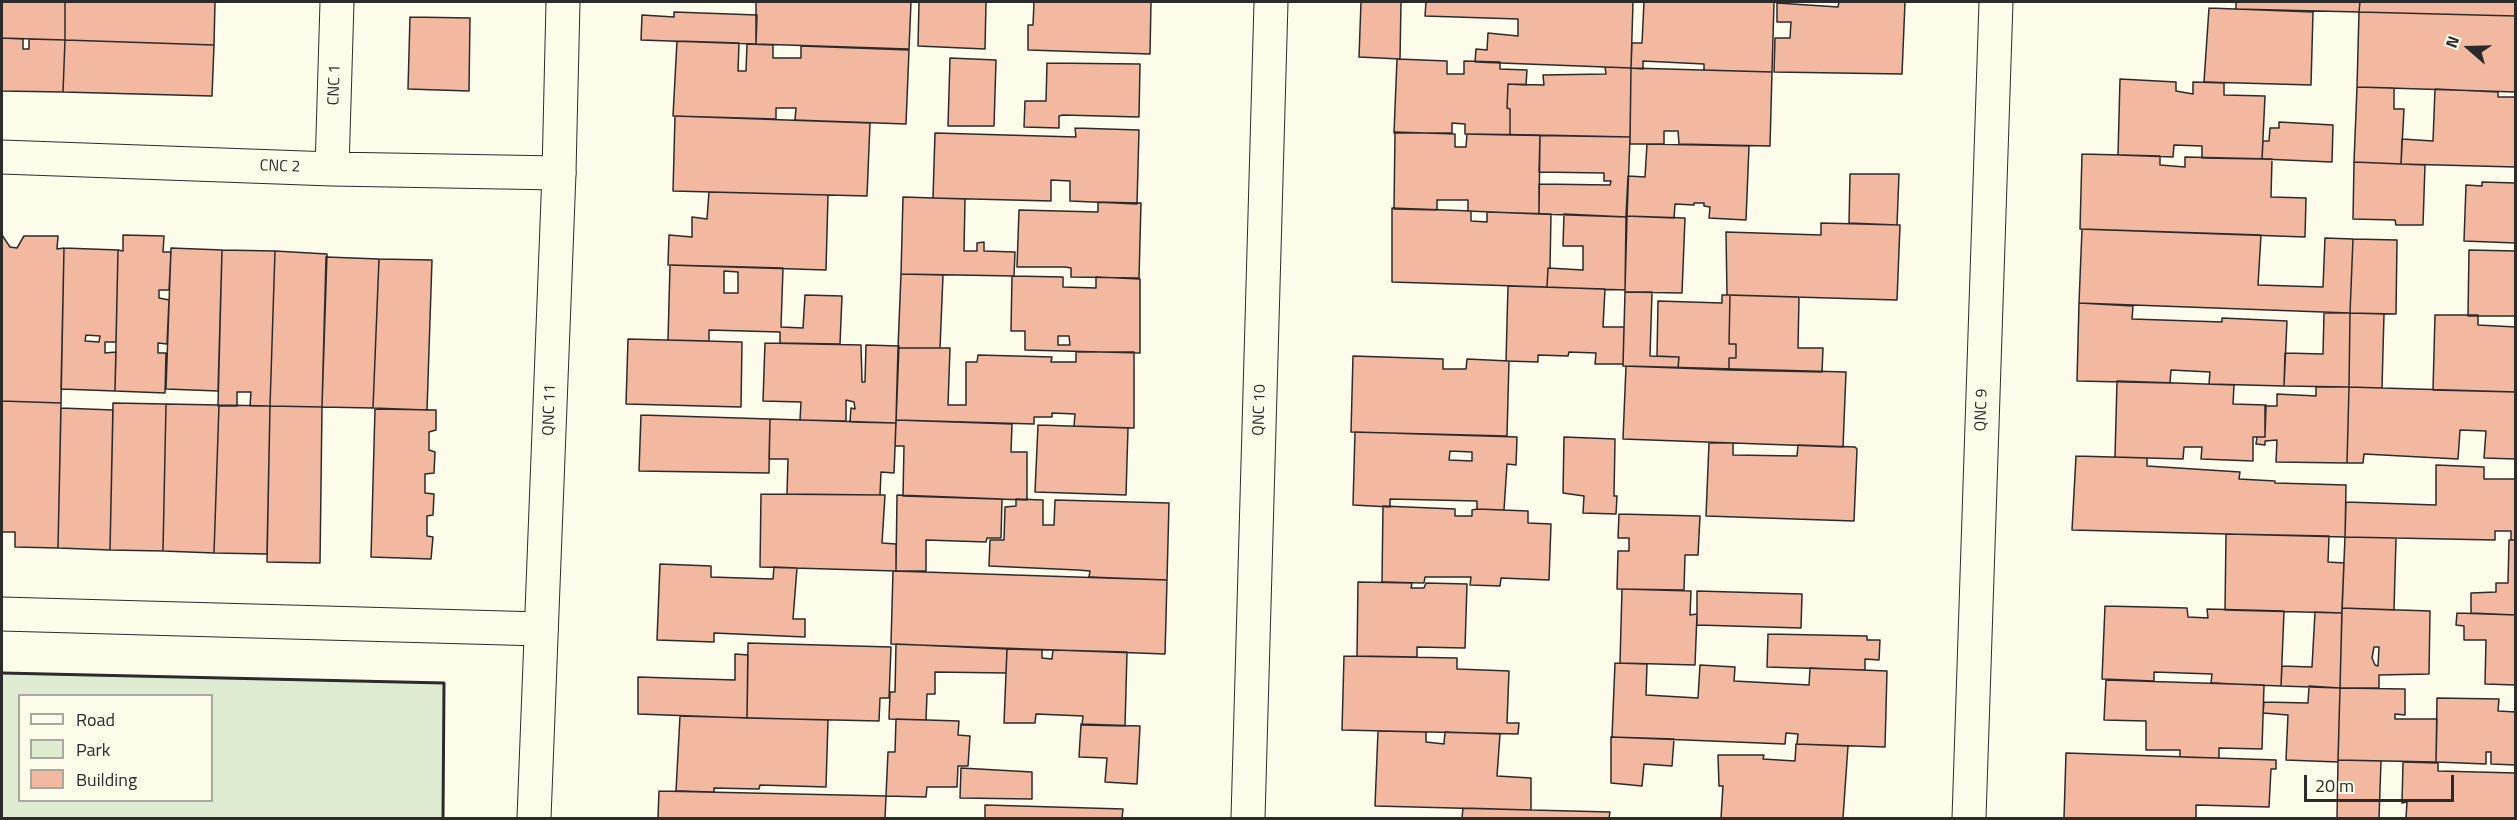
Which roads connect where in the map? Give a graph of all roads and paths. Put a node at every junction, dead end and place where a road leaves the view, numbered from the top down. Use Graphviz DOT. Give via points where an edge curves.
graph roads {
  1 [pos="337,2"];
  2 [pos="562,2"];
  3 [pos="1271,2"];
  4 [pos="1996,2"];
  5 [pos="2,158"];
  6 [pos="332,169"];
  7 [pos="559,173"];
  8 [pos="2,614"];
  9 [pos="541,629"];
  10 [pos="534,819"];
  11 [pos="1248,819"];
  12 [pos="1968,819"];
  1 -- 6 [label="street, CNC 1"];
  2 -- 7 [label="street, QNC 11"];
  3 -- 11 [label="street, QNC 10"];
  4 -- 12 [label="street, QNC 9"];
  5 -- 6 [label="street, CNC 2"];
  6 -- 7 [label="street, CNC 2"];
  7 -- 9 [label="street, QNC 11"];
  8 -- 9 [label="street"];
  9 -- 10 [label="street, QNC 11"];
}
